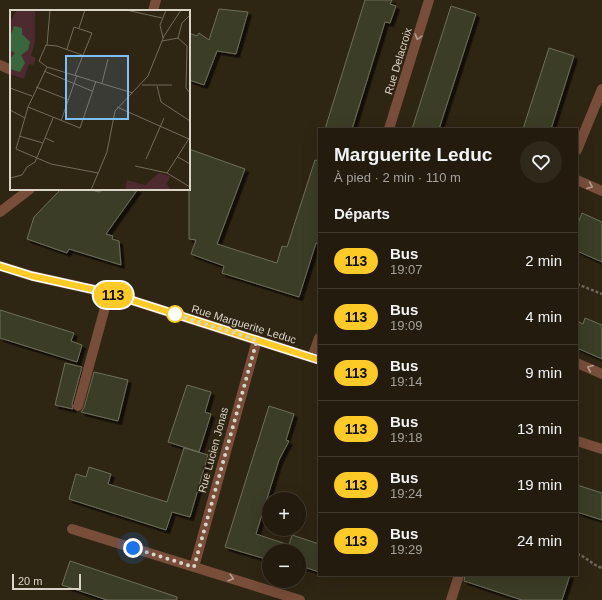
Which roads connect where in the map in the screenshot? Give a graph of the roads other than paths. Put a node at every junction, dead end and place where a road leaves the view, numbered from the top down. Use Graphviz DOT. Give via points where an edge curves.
graph roads {
  1 [pos="156,0"];
  2 [pos="429,0"];
  3 [pos="153,10"];
  4 [pos="0,66"];
  5 [pos="10,70"];
  6 [pos="602,90"];
  7 [pos="389,128"];
  8 [pos="578,148"];
  9 [pos="578,180"];
  10 [pos="29,190"];
  11 [pos="602,191"];
  12 [pos="0,212"];
  13 [pos="0,266"];
  14 [pos="109,293"];
  15 [pos="257,340"];
  16 [pos="318,345"];
  17 [pos="316,359"];
  18 [pos="578,363"];
  19 [pos="602,374"];
  20 [pos="78,406"];
  21 [pos="578,441"];
  22 [pos="602,449"];
  23 [pos="72,528"];
  24 [pos="194,567"];
  25 [pos="459,576"];
  26 [pos="300,600"];
  27 [pos="451,600"];
  1 -- 3 [label="street"];
  2 -- 7 [label="street, Rue Delacroix, one-way"];
  4 -- 5 [label="street"];
  6 -- 8 [label="street"];
  9 -- 11 [label="street, one-way"];
  10 -- 12 [label="street"];
  13 -- 14 [label="street, Rue Marguerite Leduc" via="32,276"];
  14 -- 15 [label="street, Rue Marguerite Leduc"];
  14 -- 20 [label="street"];
  15 -- 17 [label="street, Rue Marguerite Leduc"];
  15 -- 24 [label="street, Rue Lucien Jonas"];
  16 -- 17 [label="street"];
  19 -- 18 [label="street, one-way"];
  21 -- 22 [label="street"];
  23 -- 24 [label="street"];
  24 -- 26 [label="street, one-way"];
  25 -- 27 [label="street"];
}
